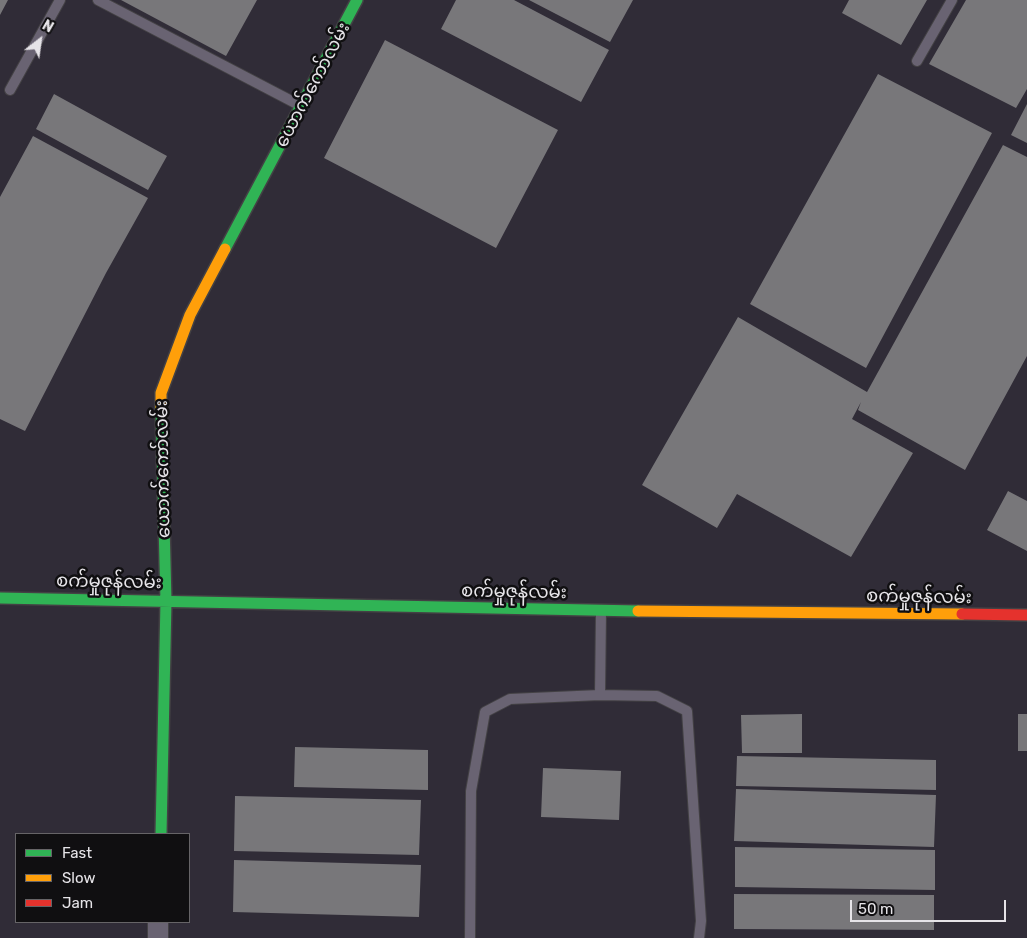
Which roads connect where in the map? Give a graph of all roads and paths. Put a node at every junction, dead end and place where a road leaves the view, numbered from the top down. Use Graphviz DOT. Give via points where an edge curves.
graph roads {
  1 [pos="60,0"];
  2 [pos="98,0"];
  3 [pos="357,0"];
  4 [pos="952,0"];
  5 [pos="917,61"];
  6 [pos="10,90"];
  7 [pos="302,107"];
  8 [pos="0,598"];
  9 [pos="166,601"];
  10 [pos="601,611"];
  11 [pos="1027,615"];
  12 [pos="600,695"];
  13 [pos="160,833"];
  14 [pos="158,923"];
  15 [pos="158,938"];
  16 [pos="470,938"];
  17 [pos="699,938"];
  1 -- 6 [label="lane"];
  2 -- 7 [label="lane"];
  3 -- 7 [label="street, ယောက်ကော်လမ်း"];
  4 -- 5 [label="lane"];
  7 -- 9 [label="street, ယောက်ကော်လမ်း" via="190,315 161,393"];
  8 -- 9 [label="street, စက်မှုဇုန်လမ်း"];
  9 -- 10 [label="street, စက်မှုဇုန်လမ်း"];
  9 -- 13 [label="street, ယောက်ကော်လမ်း"];
  10 -- 11 [label="street, စက်မှုဇုန်လမ်း"];
  10 -- 12 [label="lane"];
  12 -- 16 [label="lane" via="510,699 486,712 470,791"];
  12 -- 17 [label="lane" via="657,696 686,711 701,921"];
  14 -- 15 [label="street"];
}
